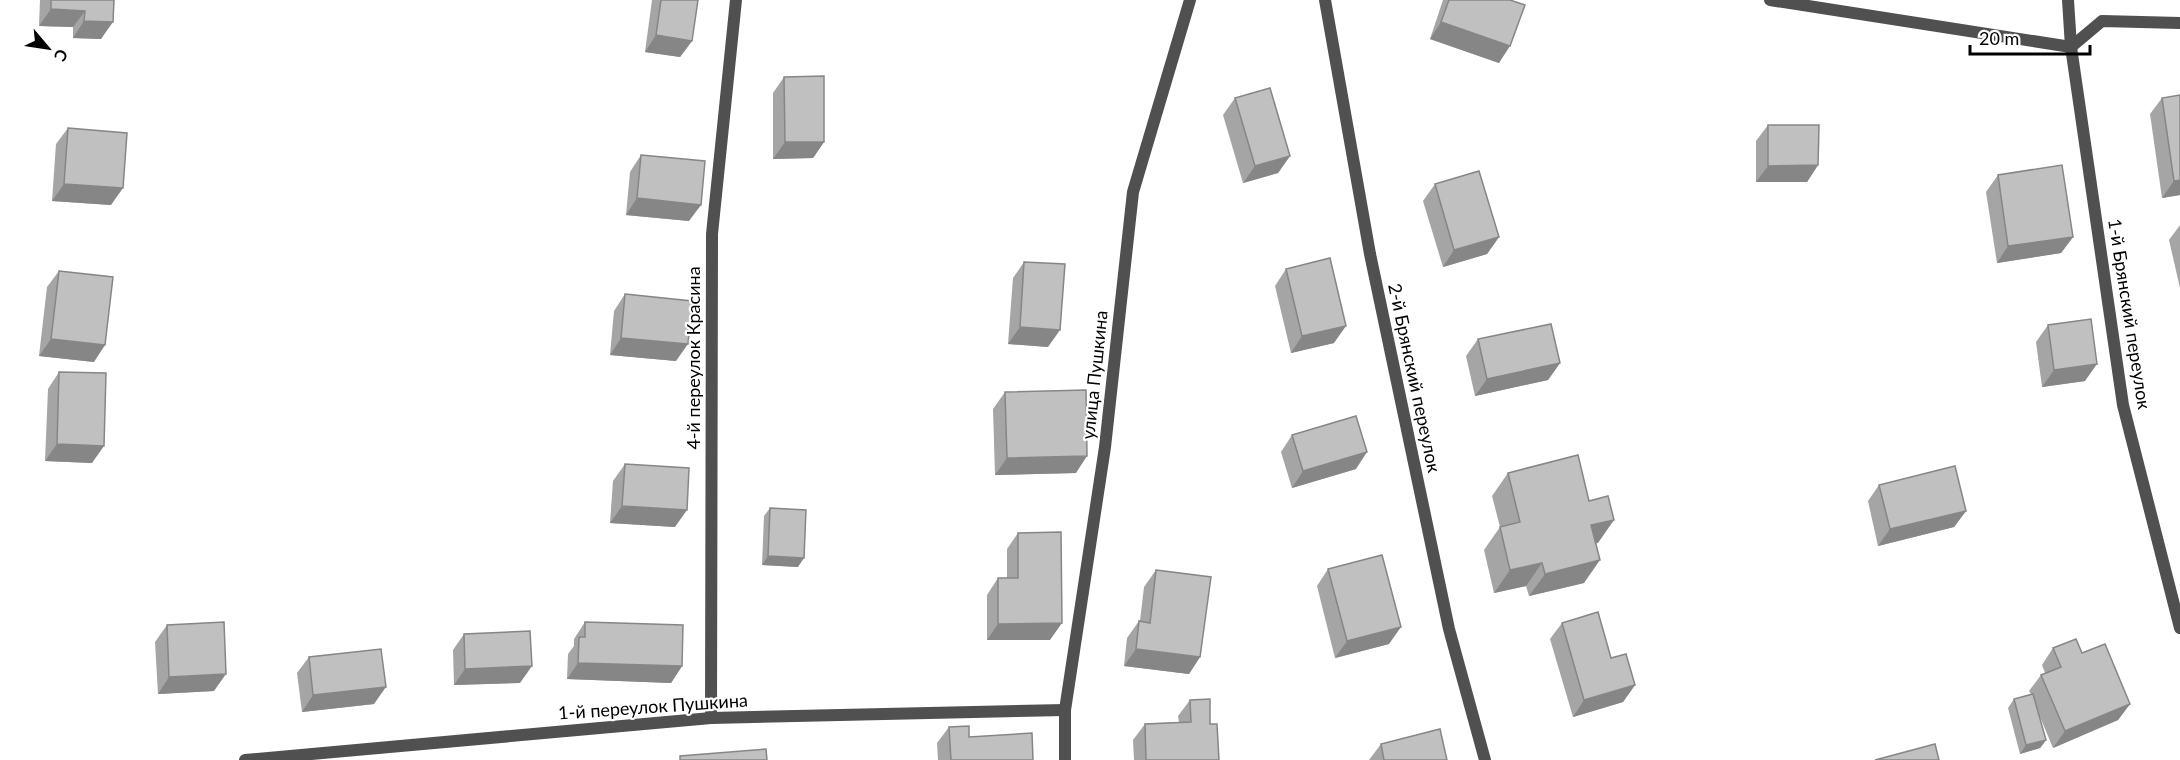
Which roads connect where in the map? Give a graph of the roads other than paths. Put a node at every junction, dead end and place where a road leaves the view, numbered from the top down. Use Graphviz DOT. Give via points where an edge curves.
graph roads {
  1 [pos="736,0"];
  2 [pos="1190,0"];
  3 [pos="1325,0"];
  4 [pos="1770,0"];
  5 [pos="2068,0"];
  6 [pos="2180,23"];
  7 [pos="2071,47"];
  8 [pos="2180,628"];
  9 [pos="1065,710"];
  10 [pos="711,718"];
  11 [pos="244,760"];
  12 [pos="1065,760"];
  13 [pos="1485,760"];
  1 -- 10 [label="street, 4-й переулок Красина" via="712,234"];
  2 -- 9 [label="street, улица Пушкина" via="1133,192 1105,447"];
  3 -- 13 [label="street, 2-й Брянский переулок" via="1370,254 1449,629"];
  4 -- 7 [label="street"];
  5 -- 7 [label="street, 1-й Брянский переулок"];
  6 -- 7 [label="street" via="2102,21"];
  7 -- 8 [label="street, 1-й Брянский переулок" via="2123,405"];
  9 -- 10 [label="street, 1-й переулок Пушкина"];
  9 -- 12 [label="street, улица Пушкина"];
  10 -- 11 [label="street, 1-й переулок Пушкина"];
}
